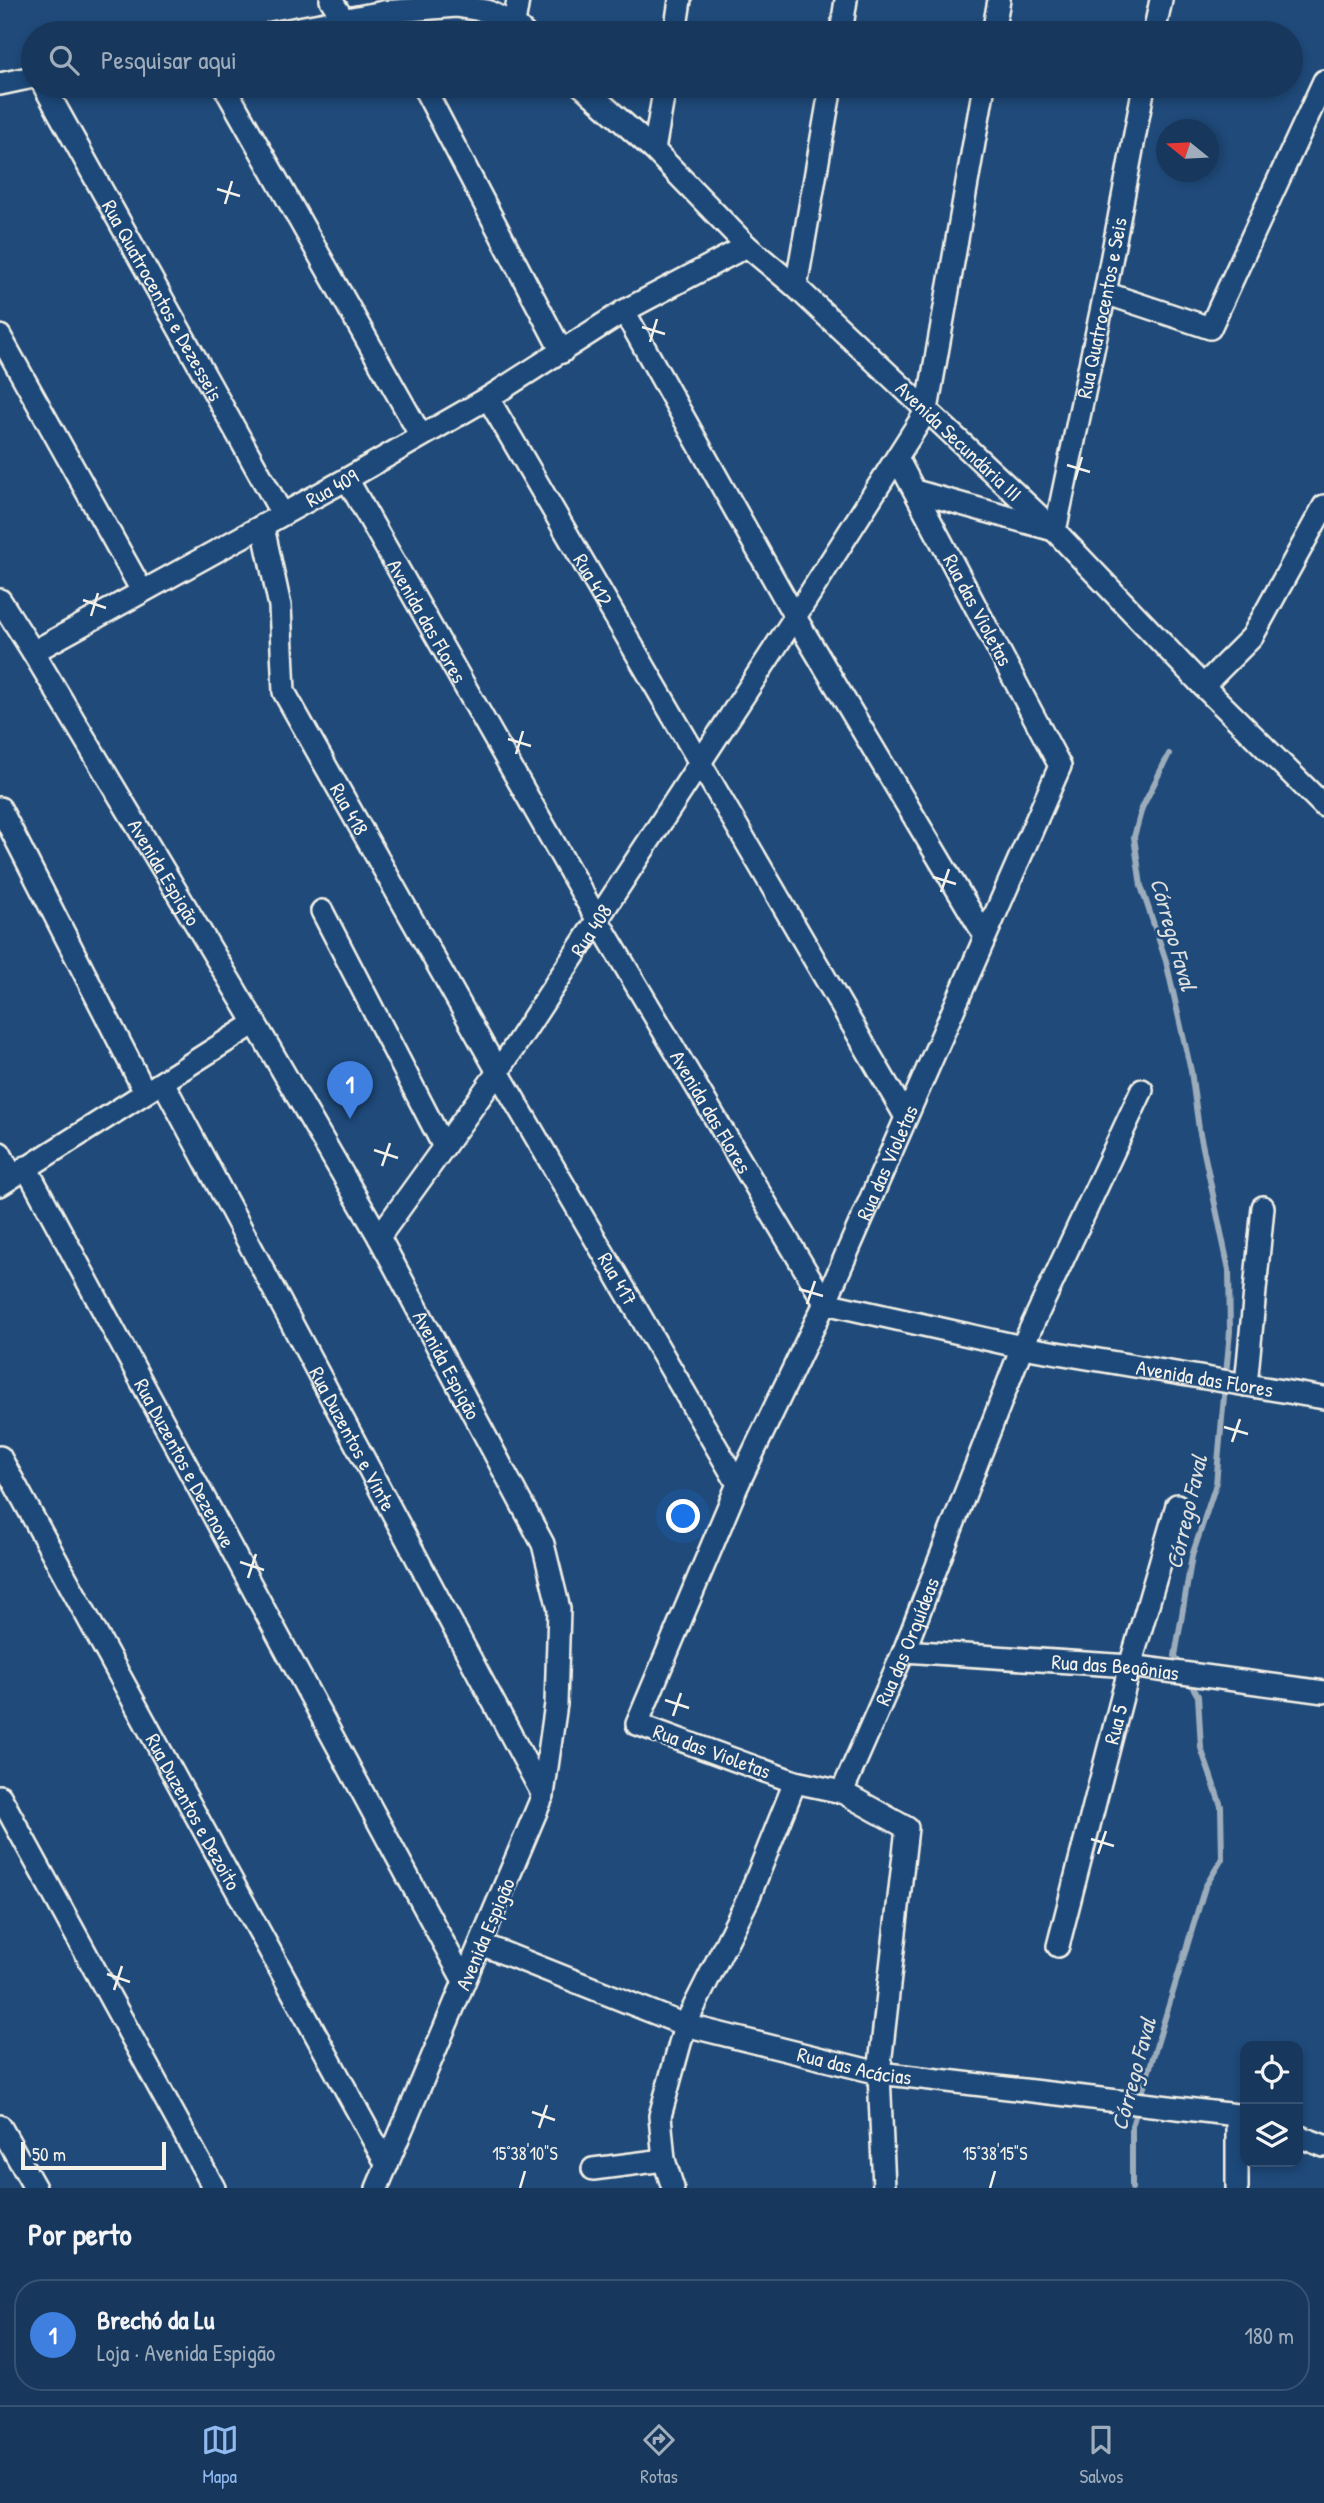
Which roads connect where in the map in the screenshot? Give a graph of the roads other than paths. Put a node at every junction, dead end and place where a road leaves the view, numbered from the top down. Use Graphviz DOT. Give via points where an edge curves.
graph roads {
  1 [pos="331,0"];
  2 [pos="518,0"];
  3 [pos="681,0"];
  4 [pos="846,0"];
  5 [pos="999,0"];
  6 [pos="1161,0"];
  7 [pos="384,12"];
  8 [pos="344,20"];
  9 [pos="338,21"];
  10 [pos="389,21"];
  11 [pos="505,21"];
  12 [pos="519,21"];
  13 [pos="677,21"];
  14 [pos="843,21"];
  15 [pos="995,21"];
  16 [pos="1157,21"];
  17 [pos="21,80"];
  18 [pos="1324,81"];
  19 [pos="0,84"];
  20 [pos="51,98"];
  21 [pos="231,98"];
  22 [pos="429,98"];
  23 [pos="596,98"];
  24 [pos="663,98"];
  25 [pos="829,98"];
  26 [pos="982,98"];
  27 [pos="1142,98"];
  28 [pos="654,150"];
  29 [pos="747,246"];
  30 [pos="796,287"];
  31 [pos="1105,292"];
  32 [pos="624,311"];
  33 [pos="0,336"];
  34 [pos="562,352"];
  35 [pos="488,398"];
  36 [pos="927,411"];
  37 [pos="421,436"];
  38 [pos="897,458"];
  39 [pos="347,479"];
  40 [pos="915,491"];
  41 [pos="1324,506"];
  42 [pos="282,514"];
  43 [pos="263,527"];
  44 [pos="1055,531"];
  45 [pos="142,591"];
  46 [pos="0,600"];
  47 [pos="796,617"];
  48 [pos="33,652"];
  49 [pos="1203,686"];
  50 [pos="701,760"];
  51 [pos="1324,806"];
  52 [pos="0,808"];
  53 [pos="322,911"];
  54 [pos="597,919"];
  55 [pos="985,936"];
  56 [pos="255,1023"];
  57 [pos="498,1072"];
  58 [pos="154,1087"];
  59 [pos="1142,1090"];
  60 [pos="906,1117"];
  61 [pos="444,1147"];
  62 [pos="0,1153"];
  63 [pos="13,1176"];
  64 [pos="1262,1207"];
  65 [pos="379,1237"];
  66 [pos="825,1303"];
  67 [pos="1021,1347"];
  68 [pos="1246,1385"];
  69 [pos="1324,1398"];
  70 [pos="0,1457"];
  71 [pos="737,1484"];
  72 [pos="1177,1504"];
  73 [pos="904,1651"];
  74 [pos="1130,1666"];
  75 [pos="1324,1692"];
  76 [pos="795,1782"];
  77 [pos="842,1792"];
  78 [pos="543,1795"];
  79 [pos="0,1796"];
  80 [pos="481,1944"];
  81 [pos="1058,1947"];
  82 [pos="464,1981"];
  83 [pos="685,2025"];
  84 [pos="879,2073"];
  85 [pos="1240,2116"];
  86 [pos="0,2126"];
  87 [pos="1240,2134"];
  88 [pos="1303,2138"];
  89 [pos="1324,2146"];
  90 [pos="664,2160"];
  91 [pos="387,2165"];
  92 [pos="593,2169"];
  93 [pos="35,2188"];
  94 [pos="214,2188"];
  95 [pos="377,2188"];
  96 [pos="673,2188"];
  97 [pos="884,2188"];
  98 [pos="1237,2188"];
  1 -- 8 [label="street"];
  2 -- 12 [label="street"];
  3 -- 13 [label="street"];
  4 -- 14 [label="street"];
  5 -- 15 [label="street"];
  6 -- 16 [label="street"];
  7 -- 8 [label="street"];
  7 -- 10 [label="street"];
  7 -- 11 [label="street" via="457,6 487,11"];
  8 -- 9 [label="street"];
  17 -- 19 [label="street"];
  18 -- 31 [label="street" via="1210,328"];
  20 -- 42 [label="street, Rua Quatrocentos e Dezesseis"];
  21 -- 37 [label="street"];
  22 -- 34 [label="street"];
  23 -- 28 [label="street, Avenida Secundária III"];
  24 -- 28 [label="street"];
  25 -- 30 [label="street"];
  26 -- 36 [label="street"];
  27 -- 31 [label="street, Rua Quatrocentos e Seis"];
  28 -- 29 [label="street, Avenida Secundária III"];
  29 -- 30 [label="street, Avenida Secundária III"];
  29 -- 32 [label="street, Rua 409"];
  30 -- 36 [label="street, Avenida Secundária III"];
  31 -- 44 [label="street, Rua Quatrocentos e Seis"];
  32 -- 34 [label="street, Rua 409"];
  32 -- 47 [label="street"];
  33 -- 45 [label="street"];
  34 -- 35 [label="street, Rua 409"];
  35 -- 37 [label="street, Rua 409"];
  35 -- 50 [label="street, Rua 412"];
  36 -- 38 [label="street, Rua 408"];
  36 -- 44 [label="street, Avenida Secundária III"];
  37 -- 39 [label="street, Rua 409"];
  38 -- 40 [label="street, Rua das Violetas"];
  38 -- 47 [label="street, Rua 408"];
  39 -- 42 [label="street, Rua 409"];
  39 -- 54 [label="street, Avenida das Flores"];
  40 -- 44 [label="street"];
  40 -- 55 [label="street, Rua das Violetas" via="1060,765"];
  41 -- 49 [label="street" via="1252,637"];
  42 -- 43 [label="street, Rua 409"];
  43 -- 45 [label="street, Rua 409"];
  43 -- 57 [label="street, Rua 418" via="280,606 284,692"];
  44 -- 49 [label="street, Avenida Secundária III"];
  45 -- 48 [label="street, Rua 409"];
  46 -- 48 [label="street, Avenida Espigão"];
  47 -- 50 [label="street, Rua 408"];
  47 -- 55 [label="street"];
  48 -- 56 [label="street, Avenida Espigão"];
  49 -- 51 [label="street, Avenida Secundária III"];
  50 -- 54 [label="street, Rua 408"];
  50 -- 60 [label="street, Rua 412"];
  52 -- 58 [label="street, Rua Duzentos e Vinte"];
  53 -- 61 [label="street"];
  54 -- 57 [label="street, Rua 408"];
  54 -- 66 [label="street, Avenida das Flores"];
  55 -- 60 [label="street, Rua das Violetas"];
  56 -- 58 [label="street"];
  56 -- 65 [label="street, Avenida Espigão"];
  57 -- 61 [label="street, Rua 408"];
  57 -- 71 [label="street, Rua 417"];
  58 -- 63 [label="street"];
  58 -- 78 [label="street, Rua Duzentos e Vinte"];
  59 -- 67 [label="street, Rua das Orquídeas"];
  60 -- 66 [label="street, Rua das Violetas"];
  61 -- 65 [label="street, Rua 408"];
  62 -- 63 [label="street, Rua Duzentos e Dezenove"];
  63 -- 82 [label="street, Rua Duzentos e Dezenove"];
  64 -- 68 [label="street"];
  65 -- 78 [label="street, Avenida Espigão" via="543,1544 559,1609 556,1704"];
  66 -- 67 [label="street, Avenida das Flores"];
  66 -- 71 [label="street, Rua das Violetas"];
  67 -- 68 [label="street, Avenida das Flores"];
  67 -- 73 [label="street, Rua das Orquídeas"];
  68 -- 69 [label="street, Avenida das Flores"];
  70 -- 91 [label="street, Rua Duzentos e Dezoito"];
  71 -- 76 [label="street, Rua das Violetas" via="638,1724"];
  72 -- 74 [label="street, Rua 5"];
  73 -- 74 [label="street, Rua das Begônias"];
  73 -- 77 [label="street, Rua das Orquídeas"];
  74 -- 75 [label="street, Rua das Begônias"];
  74 -- 81 [label="street, Rua 5"];
  76 -- 77 [label="street, Rua das Violetas"];
  76 -- 83 [label="street, Rua das Violetas" via="748,1899"];
  77 -- 84 [label="street" via="907,1828"];
  78 -- 80 [label="street, Avenida Espigão"];
  79 -- 94 [label="street"];
  80 -- 82 [label="street, Avenida Espigão"];
  80 -- 83 [label="street, Rua das Acácias"];
  82 -- 91 [label="street, Avenida Espigão"];
  83 -- 84 [label="street, Rua das Acácias"];
  83 -- 90 [label="street, Rua das Violetas" via="660,2116"];
  84 -- 85 [label="street, Rua das Acácias"];
  84 -- 97 [label="street"];
  86 -- 93 [label="street"];
  87 -- 98 [label="street"];
  88 -- 89 [label="street"];
  90 -- 92 [label="street"];
  90 -- 96 [label="street, Rua das Violetas"];
  91 -- 95 [label="street, Avenida Espigão"];
}
